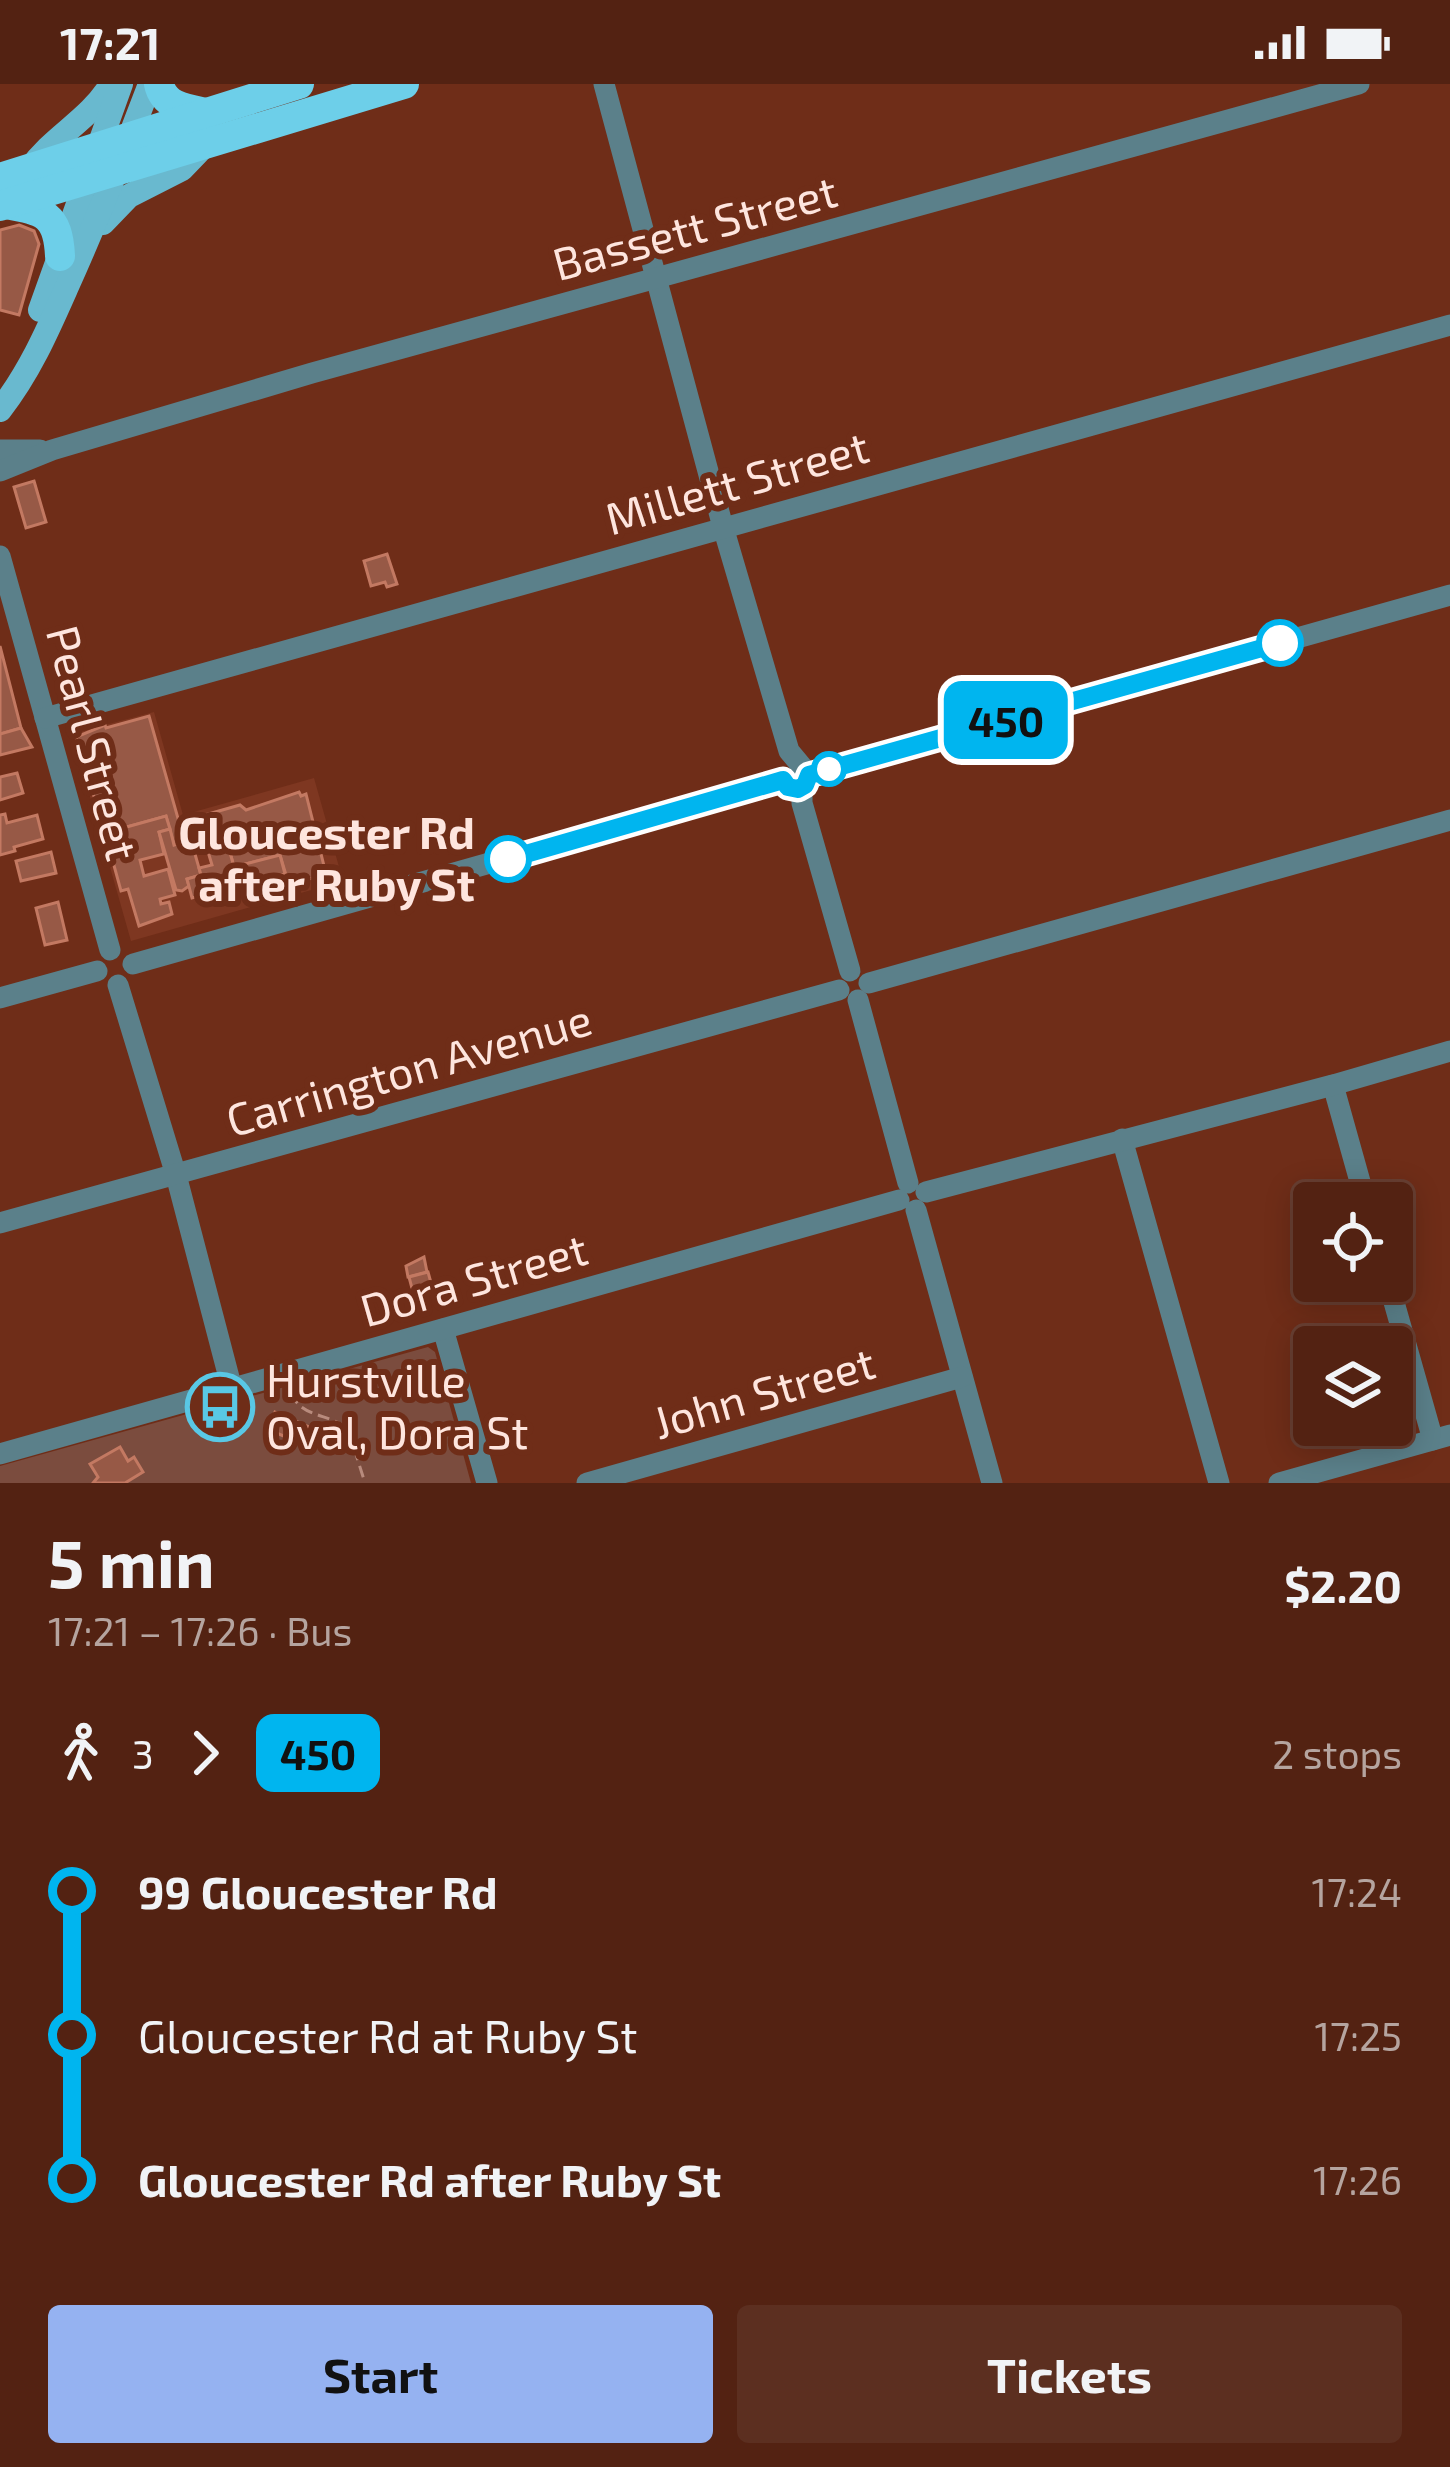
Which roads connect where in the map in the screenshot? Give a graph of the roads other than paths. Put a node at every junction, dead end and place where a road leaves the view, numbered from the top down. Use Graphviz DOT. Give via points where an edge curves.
graph roads {
  1 [pos="111,84"];
  2 [pos="121,84"];
  3 [pos="154,84"];
  4 [pos="299,84"];
  5 [pos="401,84"];
  6 [pos="604,84"];
  7 [pos="1359,84"];
  8 [pos="207,128"];
  9 [pos="128,140"];
  10 [pos="106,161"];
  11 [pos="84,182"];
  12 [pos="9,190"];
  13 [pos="72,253"];
  14 [pos="657,280"];
  15 [pos="1450,325"];
  16 [pos="0,400"];
  17 [pos="0,410"];
  18 [pos="0,450"];
  19 [pos="52,450"];
  20 [pos="0,471"];
  21 [pos="723,527"];
  22 [pos="0,556"];
  23 [pos="1450,595"];
  24 [pos="45,718"];
  25 [pos="797,776"];
  26 [pos="1450,820"];
  27 [pos="110,950"];
  28 [pos="133,964"];
  29 [pos="98,970"];
  30 [pos="118,985"];
  31 [pos="854,986"];
  32 [pos="0,998"];
  33 [pos="1450,1051"];
  34 [pos="1334,1085"];
  35 [pos="1122,1139"];
  36 [pos="176,1175"];
  37 [pos="1360,1182"];
  38 [pos="912,1196"];
  39 [pos="0,1223"];
  40 [pos="1395,1302"];
  41 [pos="443,1329"];
  42 [pos="962,1377"];
  43 [pos="232,1389"];
  44 [pos="1441,1437"];
  45 [pos="0,1454"];
  46 [pos="487,1483"];
  47 [pos="587,1483"];
  48 [pos="992,1483"];
  49 [pos="1219,1483"];
  50 [pos="1279,1483"];
  1 -- 12 [label="main road"];
  2 -- 10 [label="main road"];
  3 -- 8 [label="highway"];
  3 -- 9 [label="main road"];
  4 -- 8 [label="highway"];
  5 -- 8 [label="highway"];
  6 -- 14 [label="street"];
  7 -- 14 [label="street, Bassett Street"];
  8 -- 9 [label="highway"];
  8 -- 10 [label="highway"];
  8 -- 13 [label="main road" via="182,169 129,196"];
  9 -- 10 [label="highway"];
  10 -- 11 [label="highway"];
  10 -- 12 [label="highway"];
  10 -- 13 [label="main road"];
  11 -- 12 [label="highway"];
  11 -- 13 [label="main road"];
  12 -- 13 [label="highway" via="53,221"];
  13 -- 16 [label="main road"];
  13 -- 17 [label="main road" via="22,382"];
  14 -- 19 [label="street, Bassett Street"];
  14 -- 21 [label="street"];
  15 -- 21 [label="street, Millett Street"];
  18 -- 19 [label="street, Bassett Street"];
  19 -- 20 [label="street, Bassett Street"];
  21 -- 24 [label="street, Millett Street"];
  21 -- 25 [label="street"];
  22 -- 24 [label="street, Pearl Street"];
  23 -- 25 [label="street"];
  24 -- 27 [label="street, Pearl Street"];
  25 -- 28 [label="street"];
  25 -- 31 [label="street"];
  26 -- 31 [label="street, Carrington Avenue"];
  27 -- 28 [label="street"];
  27 -- 29 [label="street"];
  28 -- 30 [label="street"];
  29 -- 30 [label="street"];
  29 -- 32 [label="street"];
  30 -- 36 [label="street"];
  31 -- 36 [label="street, Carrington Avenue"];
  31 -- 38 [label="street"];
  33 -- 34 [label="street, Dora Street"];
  34 -- 35 [label="street, Dora Street"];
  34 -- 37 [label="street"];
  35 -- 38 [label="street, Dora Street"];
  35 -- 49 [label="street"];
  36 -- 39 [label="street, Carrington Avenue"];
  36 -- 43 [label="street"];
  38 -- 41 [label="street, Dora Street"];
  38 -- 42 [label="street"];
  40 -- 44 [label="street"];
  41 -- 43 [label="street, Dora Street"];
  41 -- 46 [label="street"];
  42 -- 47 [label="street, John Street"];
  42 -- 48 [label="street"];
  43 -- 45 [label="street, Dora Street"];
  44 -- 50 [label="street"];
}
